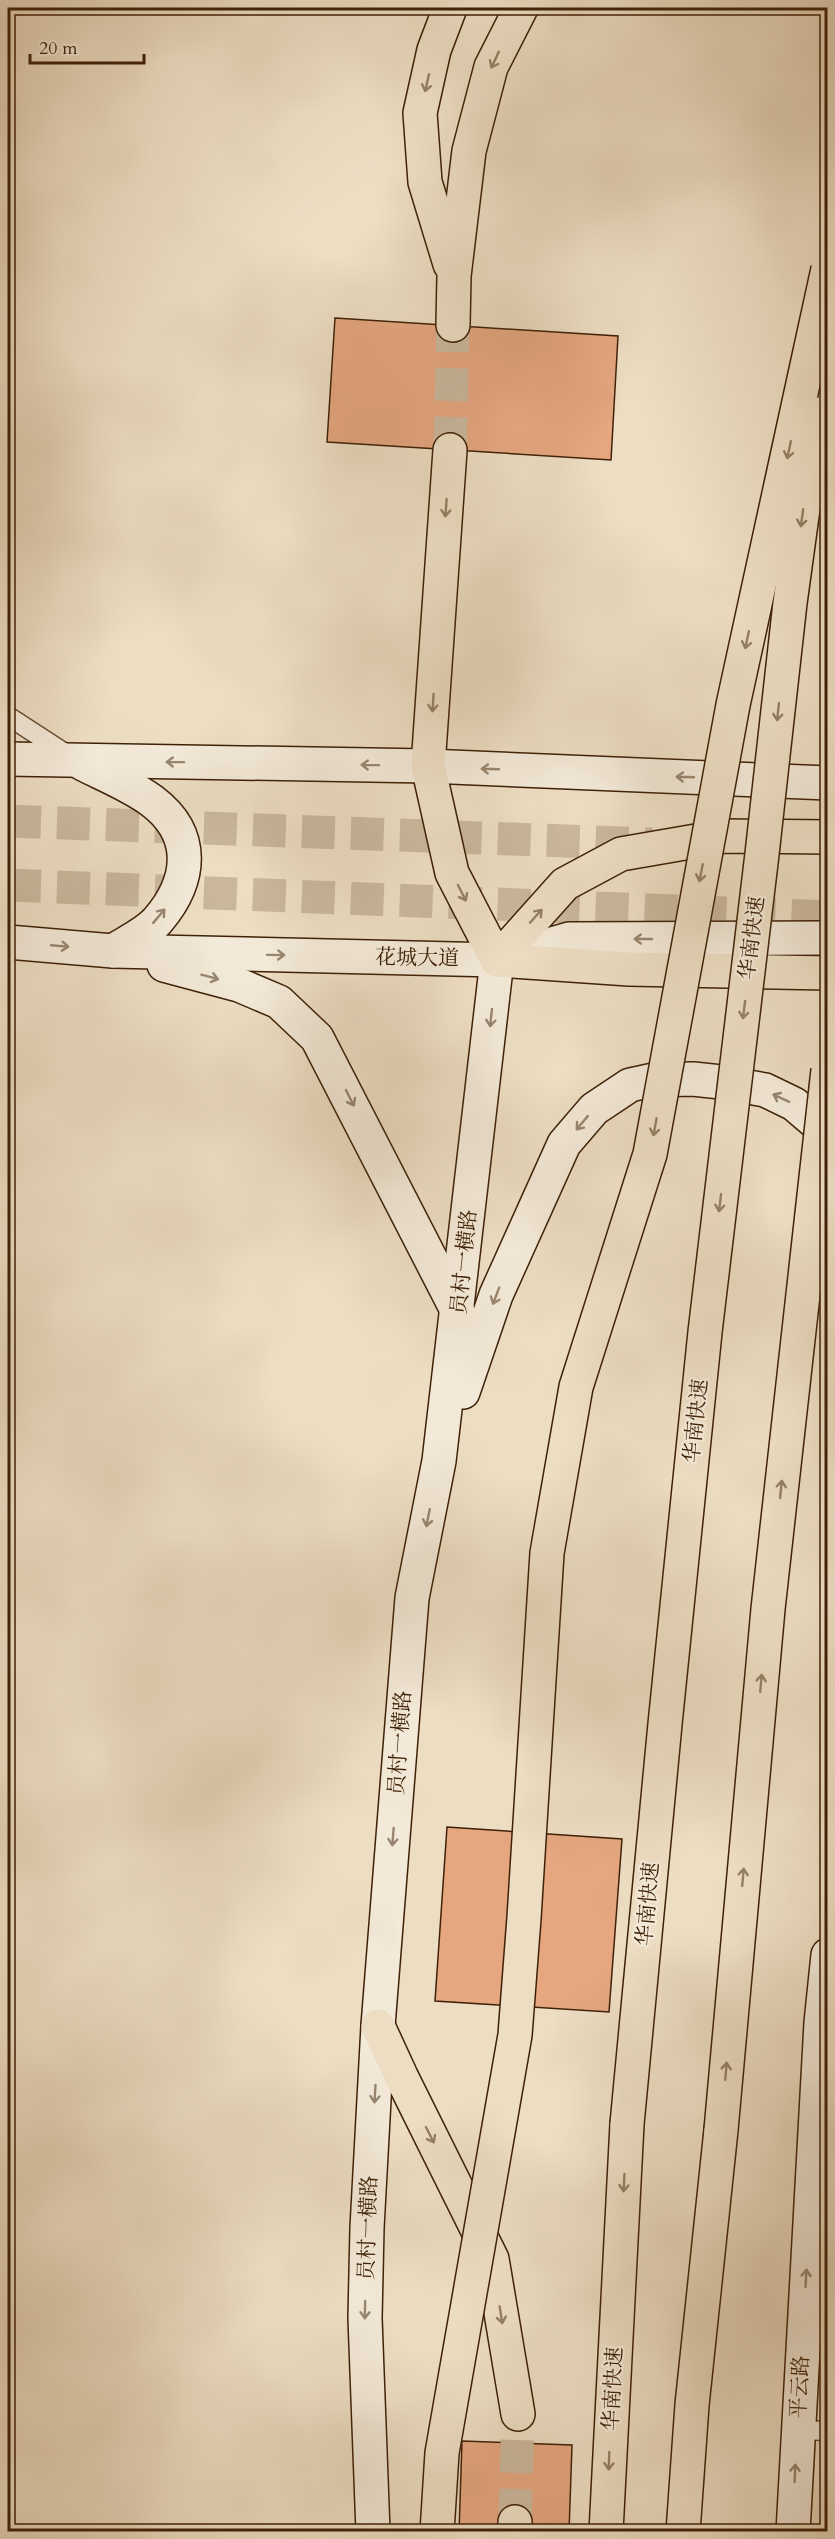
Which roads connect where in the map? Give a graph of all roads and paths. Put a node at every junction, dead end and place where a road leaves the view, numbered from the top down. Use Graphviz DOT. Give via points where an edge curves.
graph roads {
  1 [pos="450,8"];
  2 [pos="520,8"];
  3 [pos="828,269"];
  4 [pos="454,276"];
  5 [pos="828,314"];
  6 [pos="453,325"];
  7 [pos="450,450"];
  8 [pos="8,716"];
  9 [pos="8,759"];
  10 [pos="78,761"];
  11 [pos="428,766"];
  12 [pos="828,783"];
  13 [pos="828,837"];
  14 [pos="828,938"];
  15 [pos="8,942"];
  16 [pos="113,951"];
  17 [pos="497,960"];
  18 [pos="828,973"];
  19 [pos="827,1082"];
  20 [pos="828,1133"];
  21 [pos="458,1312"];
  22 [pos="439,1461"];
  23 [pos="828,1955"];
  24 [pos="378,2026"];
  25 [pos="721,2130"];
  26 [pos="518,2414"];
  27 [pos="812,2430"];
  28 [pos="373,2532"];
  29 [pos="437,2532"];
  30 [pos="606,2532"];
  31 [pos="683,2532"];
  32 [pos="701,2532"];
  33 [pos="793,2532"];
  1 -- 4 [label="main road, one-way" via="434,50 420,113 425,182"];
  2 -- 4 [label="main road, one-way" via="491,68 469,151"];
  3 -- 29 [label="main road, one-way, bridge" via="733,705 650,1154 574,1398 547,1553 515,2035 442,2453"];
  4 -- 6 [label="main road"];
  5 -- 30 [label="main road, 华南快速, one-way, bridge" via="790,603 704,1344 664,1736 627,2124"];
  7 -- 11 [label="main road, one-way"];
  8 -- 10 [label="lane"];
  9 -- 10 [label="street"];
  11 -- 10 [label="street, one-way"];
  16 -- 10 [label="street, one-way" via="157,921 175,896 184,873 184,847 175,822 152,800"];
  12 -- 11 [label="street, one-way"];
  11 -- 17 [label="main road, one-way" via="452,873"];
  17 -- 13 [label="main road, one-way" via="565,884 621,854 725,836"];
  14 -- 17 [label="street, one-way" via="569,939"];
  15 -- 16 [label="street, 花城大道, one-way"];
  16 -- 17 [label="street, 花城大道, one-way"];
  16 -- 21 [label="street, one-way" via="239,985 279,1002 317,1038"];
  17 -- 18 [label="main road, 花城大道" via="629,969"];
  17 -- 21 [label="street, 员村一横路, one-way"];
  25 -- 19 [label="main road, one-way, bridge" via="768,1609"];
  20 -- 22 [label="street, one-way" via="794,1104 765,1090 693,1079 630,1085 594,1109 564,1144 496,1295"];
  21 -- 22 [label="street, 员村一横路"];
  22 -- 24 [label="street, 员村一横路, one-way" via="412,1598"];
  27 -- 23 [label="street, 平云路, one-way" via="821,2023"];
  24 -- 26 [label="main road, one-way" via="492,2259"];
  24 -- 28 [label="street, 员村一横路, one-way" via="365,2318"];
  25 -- 31 [label="main road"];
  25 -- 32 [label="main road"];
  33 -- 27 [label="street, 平云路, one-way"];
}
